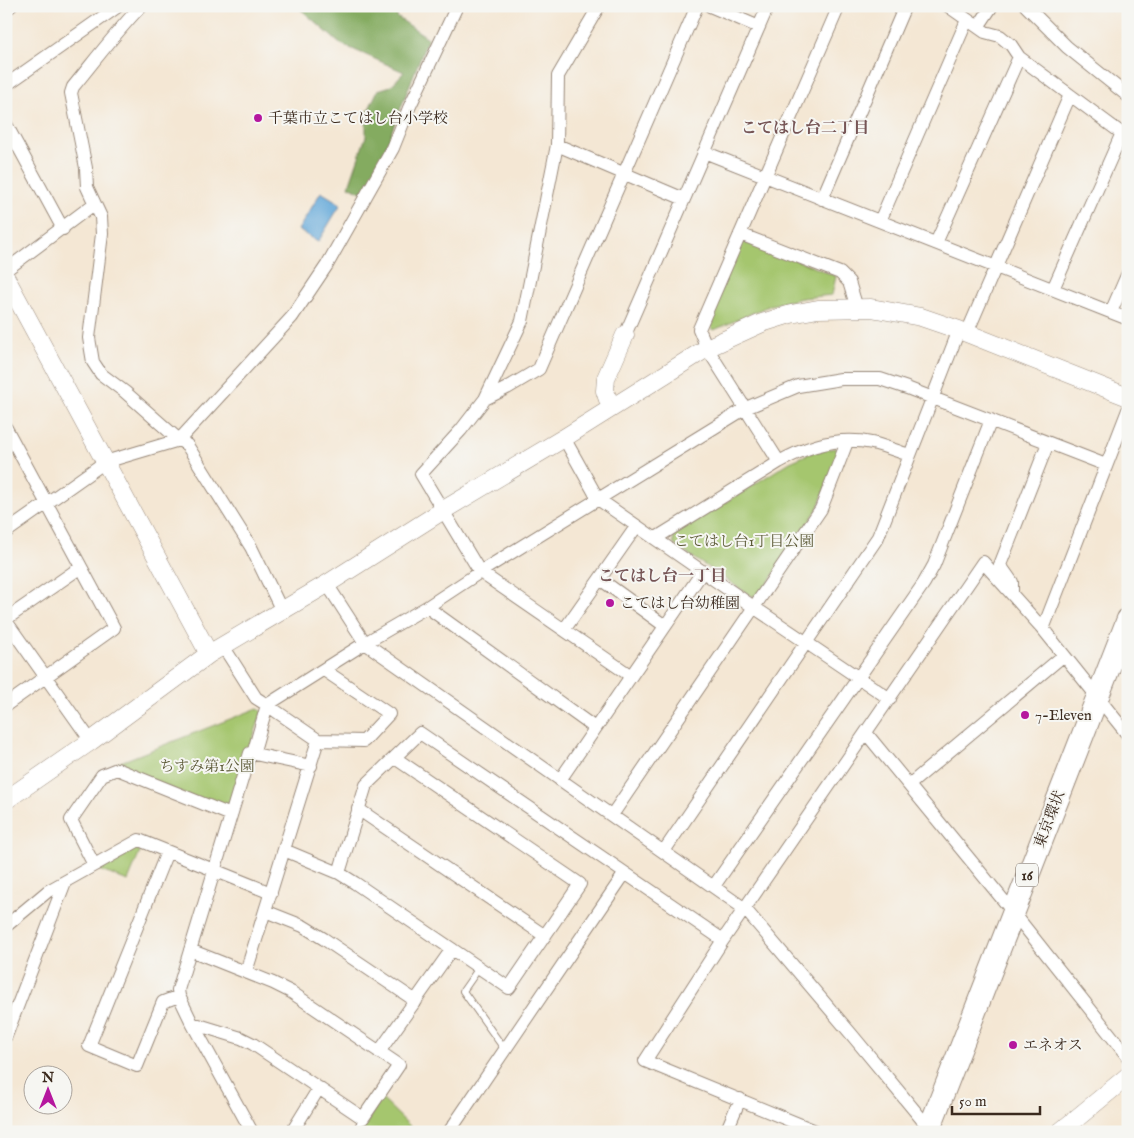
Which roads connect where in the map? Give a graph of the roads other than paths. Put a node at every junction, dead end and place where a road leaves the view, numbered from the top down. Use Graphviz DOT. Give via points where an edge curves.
graph roads {
  1 [pos="11,6"];
  2 [pos="116,6"];
  3 [pos="141,6"];
  4 [pos="457,6"];
  5 [pos="599,6"];
  6 [pos="697,6"];
  7 [pos="710,6"];
  8 [pos="768,6"];
  9 [pos="839,6"];
  10 [pos="905,6"];
  11 [pos="948,6"];
  12 [pos="992,6"];
  13 [pos="1026,6"];
  14 [pos="6,10"];
  15 [pos="967,20"];
  16 [pos="122,26"];
  17 [pos="759,27"];
  18 [pos="978,27"];
  19 [pos="1019,57"];
  20 [pos="6,85"];
  21 [pos="1070,95"];
  22 [pos="1128,96"];
  23 [pos="6,124"];
  24 [pos="1125,135"];
  25 [pos="557,145"];
  26 [pos="704,152"];
  27 [pos="624,173"];
  28 [pos="764,177"];
  29 [pos="684,199"];
  30 [pos="822,199"];
  31 [pos="94,204"];
  32 [pos="880,221"];
  33 [pos="63,229"];
  34 [pos="740,234"];
  35 [pos="936,243"];
  36 [pos="995,267"];
  37 [pos="6,270"];
  38 [pos="1128,274"];
  39 [pos="6,278"];
  40 [pos="1053,289"];
  41 [pos="857,308"];
  42 [pos="1111,312"];
  43 [pos="1128,319"];
  44 [pos="963,332"];
  45 [pos="625,335"];
  46 [pos="707,348"];
  47 [pos="1128,397"];
  48 [pos="932,398"];
  49 [pos="485,399"];
  50 [pos="611,408"];
  51 [pos="746,408"];
  52 [pos="1128,410"];
  53 [pos="991,420"];
  54 [pos="8,437"];
  55 [pos="564,438"];
  56 [pos="179,440"];
  57 [pos="846,442"];
  58 [pos="1048,443"];
  59 [pos="909,455"];
  60 [pos="105,462"];
  61 [pos="779,462"];
  62 [pos="1106,465"];
  63 [pos="598,499"];
  64 [pos="47,502"];
  65 [pos="442,511"];
  66 [pos="636,527"];
  67 [pos="6,532"];
  68 [pos="656,538"];
  69 [pos="81,567"];
  70 [pos="703,571"];
  71 [pos="480,572"];
  72 [pos="600,579"];
  73 [pos="327,584"];
  74 [pos="1012,594"];
  75 [pos="428,606"];
  76 [pos="754,608"];
  77 [pos="282,611"];
  78 [pos="1128,619"];
  79 [pos="6,620"];
  80 [pos="665,626"];
  81 [pos="1043,629"];
  82 [pos="564,630"];
  83 [pos="365,643"];
  84 [pos="806,643"];
  85 [pos="216,650"];
  86 [pos="1064,655"];
  87 [pos="1128,662"];
  88 [pos="324,670"];
  89 [pos="46,676"];
  90 [pos="631,676"];
  91 [pos="858,677"];
  92 [pos="890,699"];
  93 [pos="1103,704"];
  94 [pos="6,705"];
  95 [pos="267,706"];
  96 [pos="595,728"];
  97 [pos="866,733"];
  98 [pos="1128,735"];
  99 [pos="318,740"];
  100 [pos="91,741"];
  101 [pos="253,754"];
  102 [pos="395,758"];
  103 [pos="310,766"];
  104 [pos="560,780"];
  105 [pos="909,786"];
  106 [pos="6,800"];
  107 [pos="358,809"];
  108 [pos="231,815"];
  109 [pos="612,815"];
  110 [pos="284,850"];
  111 [pos="664,851"];
  112 [pos="167,852"];
  113 [pos="94,865"];
  114 [pos="214,870"];
  115 [pos="339,873"];
  116 [pos="626,874"];
  117 [pos="65,882"];
  118 [pos="714,886"];
  119 [pos="271,893"];
  120 [pos="745,909"];
  121 [pos="265,911"];
  122 [pos="1018,919"];
  123 [pos="6,926"];
  124 [pos="545,936"];
  125 [pos="723,940"];
  126 [pos="452,949"];
  127 [pos="190,950"];
  128 [pos="479,968"];
  129 [pos="246,972"];
  130 [pos="179,996"];
  131 [pos="416,1001"];
  132 [pos="192,1023"];
  133 [pos="6,1036"];
  134 [pos="505,1050"];
  135 [pos="380,1052"];
  136 [pos="1128,1056"];
  137 [pos="1128,1076"];
  138 [pos="319,1088"];
  139 [pos="740,1099"];
  140 [pos="363,1118"];
  141 [pos="933,1130"];
  142 [pos="252,1132"];
  143 [pos="292,1132"];
  144 [pos="355,1132"];
  145 [pos="449,1132"];
  146 [pos="726,1132"];
  147 [pos="818,1132"];
  148 [pos="1060,1132"];
  1 -- 14 [label="street"];
  2 -- 16 [label="street"];
  2 -- 20 [label="street"];
  3 -- 16 [label="street"];
  4 -- 56 [label="street" via="393,148 327,265 292,317"];
  5 -- 25 [label="street" via="558,76"];
  6 -- 27 [label="street"];
  7 -- 17 [label="street"];
  8 -- 17 [label="street"];
  9 -- 28 [label="street"];
  10 -- 30 [label="street"];
  11 -- 15 [label="street"];
  12 -- 18 [label="street"];
  13 -- 22 [label="street" via="1067,47"];
  15 -- 18 [label="street"];
  15 -- 32 [label="street"];
  16 -- 31 [label="street" via="71,93 87,187"];
  17 -- 26 [label="street"];
  18 -- 19 [label="street" via="1000,36"];
  19 -- 21 [label="street"];
  19 -- 35 [label="street"];
  21 -- 24 [label="street"];
  21 -- 36 [label="street"];
  23 -- 33 [label="street"];
  24 -- 40 [label="street"];
  25 -- 27 [label="street"];
  25 -- 49 [label="street" via="522,321"];
  26 -- 28 [label="street"];
  26 -- 29 [label="street"];
  27 -- 29 [label="street"];
  27 -- 49 [label="street" via="539,368"];
  28 -- 30 [label="street"];
  28 -- 34 [label="street"];
  29 -- 45 [label="street"];
  30 -- 32 [label="street"];
  31 -- 33 [label="street"];
  31 -- 56 [label="street" via="101,217 102,234 89,338 93,362 101,374"];
  32 -- 35 [label="street"];
  33 -- 37 [label="street"];
  34 -- 41 [label="street" via="840,273 849,282"];
  34 -- 46 [label="street" via="699,330"];
  35 -- 36 [label="street"];
  36 -- 40 [label="street"];
  36 -- 44 [label="street"];
  38 -- 42 [label="street"];
  39 -- 60 [label="street"];
  40 -- 42 [label="street"];
  41 -- 44 [label="street" via="921,317"];
  41 -- 46 [label="street" via="818,309 791,314 762,323"];
  42 -- 43 [label="street"];
  44 -- 47 [label="street"];
  44 -- 48 [label="street"];
  45 -- 50 [label="street" via="606,378 605,391"];
  46 -- 50 [label="street"];
  46 -- 51 [label="street"];
  48 -- 51 [label="street" via="880,380 841,379 798,386"];
  48 -- 53 [label="street"];
  48 -- 59 [label="street"];
  49 -- 65 [label="street" via="421,474"];
  50 -- 55 [label="street"];
  51 -- 61 [label="street"];
  51 -- 63 [label="street"];
  52 -- 62 [label="street"];
  53 -- 58 [label="street"];
  53 -- 91 [label="street" via="934,565"];
  54 -- 64 [label="street"];
  55 -- 63 [label="street"];
  55 -- 65 [label="street"];
  56 -- 60 [label="street"];
  56 -- 77 [label="street" via="187,445 252,547"];
  57 -- 59 [label="street" via="871,443"];
  57 -- 61 [label="street" via="820,444"];
  57 -- 76 [label="street" via="821,509"];
  58 -- 62 [label="street"];
  58 -- 74 [label="street" via="1000,565 1012,582"];
  59 -- 84 [label="street" via="878,537"];
  60 -- 64 [label="street"];
  60 -- 85 [label="street"];
  61 -- 68 [label="street"];
  62 -- 81 [label="street"];
  63 -- 66 [label="street"];
  63 -- 71 [label="street"];
  64 -- 67 [label="street"];
  64 -- 69 [label="street"];
  65 -- 71 [label="street"];
  65 -- 73 [label="street"];
  66 -- 68 [label="street"];
  66 -- 72 [label="street"];
  68 -- 70 [label="street"];
  69 -- 79 [label="street"];
  69 -- 89 [label="street" via="114,628"];
  70 -- 76 [label="street"];
  70 -- 80 [label="street"];
  71 -- 75 [label="street"];
  71 -- 82 [label="street"];
  72 -- 80 [label="street"];
  72 -- 82 [label="street"];
  73 -- 77 [label="street"];
  73 -- 83 [label="street"];
  74 -- 81 [label="street"];
  74 -- 92 [label="street" via="984,562"];
  75 -- 83 [label="street"];
  75 -- 96 [label="street"];
  76 -- 84 [label="street"];
  76 -- 109 [label="street"];
  77 -- 85 [label="street"];
  78 -- 93 [label="highway, 東京環状 / 16"];
  79 -- 89 [label="street"];
  80 -- 90 [label="street"];
  81 -- 86 [label="street"];
  82 -- 90 [label="street"];
  83 -- 88 [label="street"];
  83 -- 104 [label="street"];
  84 -- 91 [label="street"];
  84 -- 111 [label="street"];
  85 -- 95 [label="street" via="256,698"];
  85 -- 100 [label="street"];
  86 -- 93 [label="street"];
  86 -- 105 [label="street"];
  87 -- 93 [label="highway, 東京環状 / 16"];
  88 -- 95 [label="street"];
  88 -- 99 [label="street" via="389,714 364,741"];
  89 -- 94 [label="street"];
  89 -- 100 [label="street"];
  90 -- 96 [label="street"];
  91 -- 92 [label="street"];
  91 -- 118 [label="street"];
  92 -- 97 [label="street"];
  93 -- 98 [label="street"];
  93 -- 122 [label="highway, 東京環状 / 16"];
  95 -- 99 [label="street"];
  95 -- 101 [label="street"];
  96 -- 104 [label="street"];
  97 -- 105 [label="street"];
  97 -- 120 [label="street"];
  99 -- 103 [label="street"];
  100 -- 106 [label="street"];
  101 -- 103 [label="street"];
  101 -- 108 [label="street" via="250,753"];
  102 -- 107 [label="street" via="366,785"];
  102 -- 116 [label="street" via="420,733"];
  102 -- 124 [label="street" via="580,884"];
  103 -- 110 [label="street"];
  104 -- 109 [label="street"];
  105 -- 122 [label="street"];
  107 -- 115 [label="street"];
  107 -- 124 [label="street"];
  108 -- 113 [label="street" via="117,769 102,774 71,820"];
  108 -- 114 [label="street"];
  109 -- 111 [label="street"];
  110 -- 115 [label="street"];
  110 -- 119 [label="street"];
  111 -- 118 [label="street"];
  112 -- 113 [label="street" via="139,840"];
  112 -- 114 [label="street"];
  112 -- 130 [label="street" via="89,1046 137,1066 163,1002"];
  113 -- 117 [label="street"];
  114 -- 119 [label="street"];
  114 -- 127 [label="street"];
  115 -- 126 [label="street"];
  116 -- 125 [label="street"];
  116 -- 134 [label="street"];
  117 -- 123 [label="street" via="48,891"];
  117 -- 133 [label="street"];
  118 -- 120 [label="street"];
  119 -- 121 [label="street"];
  120 -- 125 [label="street"];
  120 -- 141 [label="street"];
  121 -- 129 [label="street"];
  121 -- 131 [label="street" via="310,930"];
  122 -- 136 [label="street"];
  122 -- 141 [label="highway, 東京環状 / 16"];
  124 -- 128 [label="street" via="510,988"];
  125 -- 139 [label="street" via="645,1061"];
  126 -- 128 [label="street"];
  126 -- 131 [label="street"];
  127 -- 129 [label="street"];
  127 -- 130 [label="street"];
  128 -- 134 [label="lane" via="463,991"];
  129 -- 135 [label="street" via="291,992"];
  130 -- 132 [label="street"];
  131 -- 135 [label="street"];
  132 -- 138 [label="street" via="253,1044"];
  132 -- 142 [label="street"];
  134 -- 145 [label="street"];
  135 -- 140 [label="street" via="399,1065"];
  137 -- 148 [label="street"];
  138 -- 140 [label="street"];
  138 -- 143 [label="street"];
  139 -- 146 [label="street"];
  139 -- 147 [label="street"];
  140 -- 144 [label="lane"];
}
